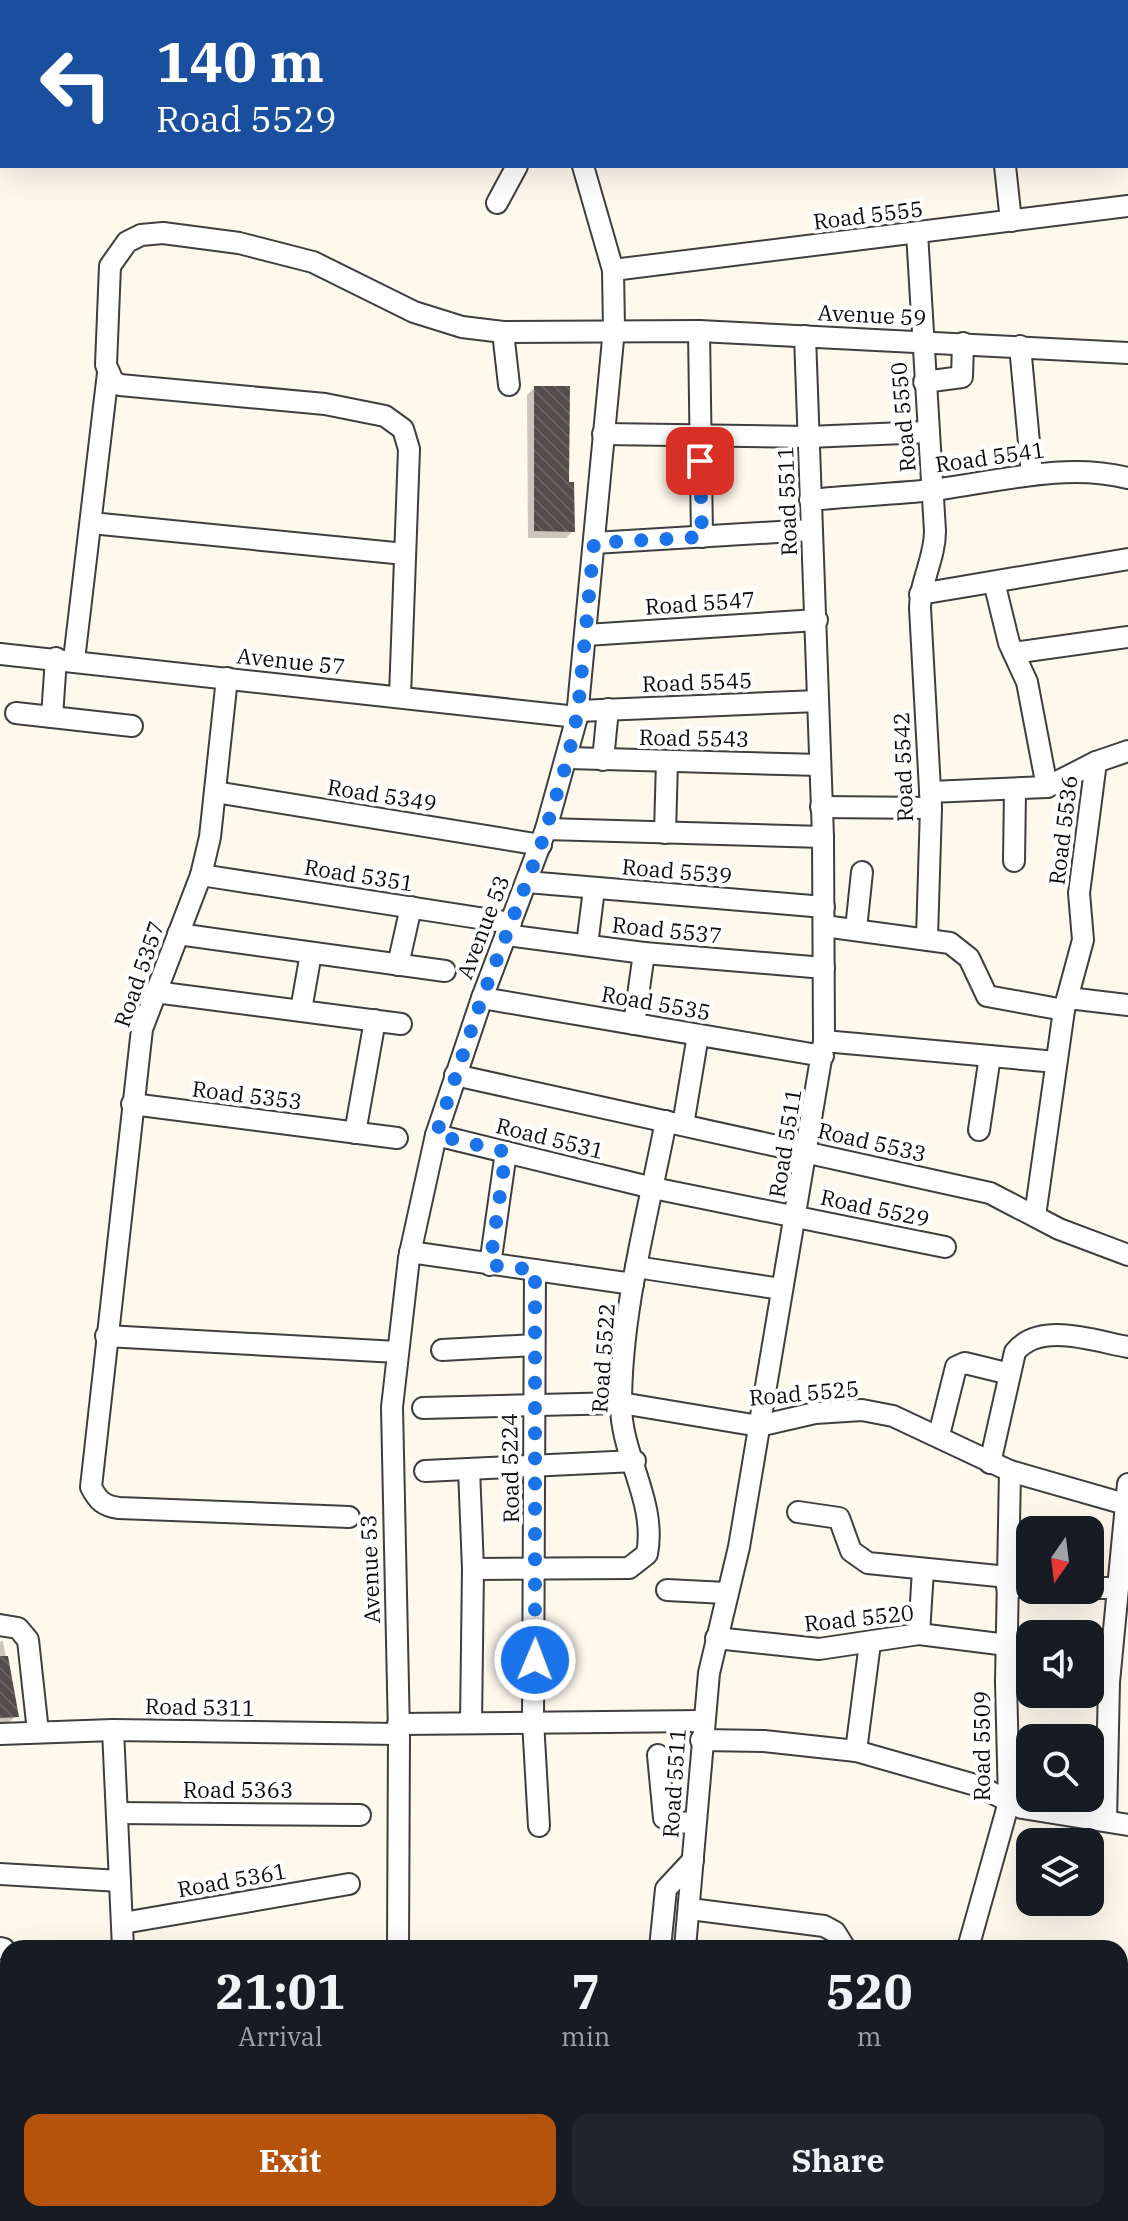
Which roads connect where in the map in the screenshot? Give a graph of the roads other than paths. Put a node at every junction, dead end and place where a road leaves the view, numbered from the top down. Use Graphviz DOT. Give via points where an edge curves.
graph roads {
  1 [pos="516,168"];
  2 [pos="584,168"];
  3 [pos="1005,168"];
  4 [pos="497,203"];
  5 [pos="1128,206"];
  6 [pos="1011,221"];
  7 [pos="917,233"];
  8 [pos="613,270"];
  9 [pos="614,329"];
  10 [pos="699,331"];
  11 [pos="503,332"];
  12 [pos="805,336"];
  13 [pos="921,341"];
  14 [pos="963,343"];
  15 [pos="1020,346"];
  16 [pos="1128,353"];
  17 [pos="108,373"];
  18 [pos="924,382"];
  19 [pos="509,385"];
  20 [pos="928,432"];
  21 [pos="603,434"];
  22 [pos="699,435"];
  23 [pos="808,437"];
  24 [pos="1032,475"];
  25 [pos="1128,478"];
  26 [pos="933,490"];
  27 [pos="810,500"];
  28 [pos="91,523"];
  29 [pos="811,530"];
  30 [pos="702,537"];
  31 [pos="594,543"];
  32 [pos="405,554"];
  33 [pos="1128,559"];
  34 [pos="994,582"];
  35 [pos="920,594"];
  36 [pos="817,620"];
  37 [pos="586,635"];
  38 [pos="1128,637"];
  39 [pos="1014,653"];
  40 [pos="0,654"];
  41 [pos="65,659"];
  42 [pos="227,678"];
  43 [pos="400,696"];
  44 [pos="818,701"];
  45 [pos="608,709"];
  46 [pos="16,713"];
  47 [pos="577,714"];
  48 [pos="52,717"];
  49 [pos="132,726"];
  50 [pos="1128,751"];
  51 [pos="568,758"];
  52 [pos="603,760"];
  53 [pos="667,761"];
  54 [pos="1096,762"];
  55 [pos="820,765"];
  56 [pos="1047,787"];
  57 [pos="1015,791"];
  58 [pos="215,792"];
  59 [pos="930,800"];
  60 [pos="821,807"];
  61 [pos="665,833"];
  62 [pos="544,837"];
  63 [pos="823,837"];
  64 [pos="1014,861"];
  65 [pos="862,872"];
  66 [pos="201,875"];
  67 [pos="527,882"];
  68 [pos="594,889"];
  69 [pos="411,907"];
  70 [pos="824,916"];
  71 [pos="508,929"];
  72 [pos="856,929"];
  73 [pos="178,934"];
  74 [pos="927,937"];
  75 [pos="587,945"];
  76 [pos="311,953"];
  77 [pos="644,953"];
  78 [pos="398,965"];
  79 [pos="824,968"];
  80 [pos="445,971"];
  81 [pos="155,992"];
  82 [pos="482,998"];
  83 [pos="1066,1004"];
  84 [pos="1128,1005"];
  85 [pos="301,1010"];
  86 [pos="375,1020"];
  87 [pos="401,1024"];
  88 [pos="634,1024"];
  89 [pos="698,1035"];
  90 [pos="823,1048"];
  91 [pos="990,1056"];
  92 [pos="1056,1062"];
  93 [pos="455,1075"];
  94 [pos="132,1104"];
  95 [pos="675,1123"];
  96 [pos="979,1130"];
  97 [pos="355,1133"];
  98 [pos="436,1135"];
  99 [pos="397,1138"];
  100 [pos="506,1152"];
  101 [pos="808,1152"];
  102 [pos="653,1188"];
  103 [pos="797,1216"];
  104 [pos="1035,1216"];
  105 [pos="945,1247"];
  106 [pos="410,1252"];
  107 [pos="1128,1255"];
  108 [pos="490,1265"];
  109 [pos="535,1270"];
  110 [pos="634,1276"];
  111 [pos="781,1289"];
  112 [pos="106,1336"];
  113 [pos="534,1345"];
  114 [pos="1128,1347"];
  115 [pos="442,1350"];
  116 [pos="397,1352"];
  117 [pos="1010,1374"];
  118 [pos="621,1403"];
  119 [pos="533,1405"];
  120 [pos="423,1408"];
  121 [pos="759,1426"];
  122 [pos="939,1435"];
  123 [pos="635,1461"];
  124 [pos="990,1463"];
  125 [pos="535,1468"];
  126 [pos="469,1469"];
  127 [pos="425,1471"];
  128 [pos="1010,1471"];
  129 [pos="1126,1494"];
  130 [pos="798,1512"];
  131 [pos="349,1517"];
  132 [pos="1124,1564"];
  133 [pos="536,1568"];
  134 [pos="473,1569"];
  135 [pos="923,1570"];
  136 [pos="1007,1582"];
  137 [pos="1016,1584"];
  138 [pos="1104,1588"];
  139 [pos="1118,1588"];
  140 [pos="667,1590"];
  141 [pos="726,1593"];
  142 [pos="0,1625"];
  143 [pos="919,1634"];
  144 [pos="716,1638"];
  145 [pos="870,1643"];
  146 [pos="1007,1645"];
  147 [pos="1104,1661"];
  148 [pos="1006,1682"];
  149 [pos="1016,1682"];
  150 [pos="1101,1708"];
  151 [pos="533,1721"];
  152 [pos="471,1723"];
  153 [pos="398,1729"];
  154 [pos="113,1730"];
  155 [pos="702,1730"];
  156 [pos="38,1732"];
  157 [pos="0,1734"];
  158 [pos="856,1751"];
  159 [pos="658,1755"];
  160 [pos="1009,1802"];
  161 [pos="117,1813"];
  162 [pos="360,1815"];
  163 [pos="1106,1821"];
  164 [pos="695,1823"];
  165 [pos="1128,1825"];
  166 [pos="539,1826"];
  167 [pos="693,1860"];
  168 [pos="0,1874"];
  169 [pos="120,1881"];
  170 [pos="349,1884"];
  171 [pos="690,1909"];
  172 [pos="123,1923"];
  173 [pos="123,1940"];
  174 [pos="398,1940"];
  175 [pos="661,1940"];
  176 [pos="686,1940"];
  177 [pos="840,1940"];
  178 [pos="970,1940"];
  1 -- 4 [label="street"];
  2 -- 8 [label="street, Avenue 53"];
  3 -- 6 [label="street"];
  5 -- 6 [label="street, Road 5555"];
  6 -- 7 [label="street, Road 5555"];
  7 -- 8 [label="street, Road 5555"];
  7 -- 13 [label="street, Road 5550"];
  8 -- 9 [label="street, Avenue 53"];
  9 -- 10 [label="street, Avenue 59"];
  9 -- 11 [label="street, Avenue 59"];
  9 -- 21 [label="street, Avenue 53"];
  10 -- 12 [label="street, Avenue 59"];
  10 -- 22 [label="street"];
  11 -- 17 [label="street, Avenue 59" via="438,321 313,262 276,251 201,237 141,235 123,246 110,266"];
  11 -- 19 [label="street"];
  12 -- 13 [label="street, Avenue 59"];
  12 -- 23 [label="street, Road 5511"];
  13 -- 14 [label="street, Avenue 59"];
  13 -- 18 [label="street, Road 5550"];
  14 -- 15 [label="street, Avenue 59"];
  14 -- 18 [label="street" via="962,377"];
  15 -- 16 [label="street, Avenue 59"];
  15 -- 24 [label="street"];
  17 -- 28 [label="street"];
  17 -- 32 [label="street" via="128,388 325,404 395,421 408,438 409,449"];
  18 -- 20 [label="street, Road 5550"];
  20 -- 23 [label="street"];
  20 -- 26 [label="street, Road 5550"];
  21 -- 22 [label="street"];
  21 -- 31 [label="street, Avenue 53"];
  22 -- 23 [label="street"];
  22 -- 30 [label="street"];
  23 -- 27 [label="street, Road 5511"];
  24 -- 25 [label="street, Road 5541" via="1085,471"];
  24 -- 26 [label="street, Road 5541"];
  26 -- 27 [label="street, Road 5541"];
  26 -- 35 [label="street, Road 5550" via="935,546"];
  27 -- 29 [label="street, Road 5511"];
  28 -- 32 [label="street"];
  28 -- 41 [label="street"];
  29 -- 30 [label="street"];
  29 -- 36 [label="street, Road 5511"];
  30 -- 31 [label="street"];
  31 -- 37 [label="street, Avenue 53"];
  32 -- 43 [label="street"];
  33 -- 34 [label="street"];
  34 -- 35 [label="street"];
  34 -- 39 [label="street"];
  35 -- 59 [label="street, Road 5542"];
  36 -- 37 [label="street, Road 5547"];
  36 -- 44 [label="street, Road 5511"];
  37 -- 47 [label="street, Avenue 53"];
  38 -- 39 [label="street"];
  39 -- 56 [label="street" via="1027,682"];
  40 -- 41 [label="street, Avenue 57"];
  41 -- 42 [label="street, Avenue 57"];
  41 -- 48 [label="street"];
  42 -- 43 [label="street, Avenue 57"];
  42 -- 58 [label="street, Road 5357"];
  43 -- 47 [label="street, Avenue 57"];
  44 -- 45 [label="street, Road 5545"];
  44 -- 55 [label="street, Road 5511"];
  45 -- 47 [label="street, Road 5545"];
  45 -- 52 [label="street"];
  46 -- 48 [label="street"];
  47 -- 51 [label="street, Avenue 53"];
  48 -- 49 [label="street"];
  50 -- 54 [label="street"];
  51 -- 52 [label="street, Road 5543"];
  51 -- 62 [label="street, Avenue 53"];
  52 -- 53 [label="street, Road 5543"];
  53 -- 55 [label="street, Road 5543"];
  53 -- 61 [label="street"];
  54 -- 56 [label="street"];
  54 -- 83 [label="street, Road 5536" via="1079,893 1083,940"];
  55 -- 60 [label="street, Road 5511"];
  56 -- 57 [label="street"];
  57 -- 59 [label="street"];
  57 -- 64 [label="street"];
  58 -- 62 [label="street, Road 5349"];
  58 -- 66 [label="street, Road 5357"];
  59 -- 60 [label="street"];
  59 -- 74 [label="street, Road 5542"];
  60 -- 63 [label="street, Road 5511"];
  61 -- 62 [label="street"];
  61 -- 63 [label="street"];
  62 -- 67 [label="street, Avenue 53"];
  63 -- 70 [label="street, Road 5511"];
  65 -- 72 [label="street"];
  66 -- 69 [label="street, Road 5351"];
  66 -- 73 [label="street, Road 5357"];
  67 -- 68 [label="street, Road 5539"];
  67 -- 71 [label="street, Avenue 53"];
  68 -- 70 [label="street, Road 5539"];
  68 -- 75 [label="street"];
  69 -- 71 [label="street, Road 5351"];
  69 -- 78 [label="street"];
  70 -- 72 [label="street"];
  70 -- 79 [label="street, Road 5511"];
  71 -- 75 [label="street, Road 5537"];
  71 -- 82 [label="street, Avenue 53"];
  72 -- 74 [label="street"];
  73 -- 76 [label="street"];
  73 -- 81 [label="street, Road 5357"];
  74 -- 83 [label="street" via="961,949 987,996"];
  75 -- 77 [label="street, Road 5537"];
  76 -- 78 [label="street"];
  76 -- 85 [label="street"];
  77 -- 79 [label="street, Road 5537"];
  77 -- 88 [label="street"];
  78 -- 80 [label="street"];
  79 -- 90 [label="street, Road 5511"];
  81 -- 85 [label="street"];
  81 -- 94 [label="street, Road 5357" via="142,1029"];
  82 -- 88 [label="street, Road 5535"];
  82 -- 93 [label="street, Avenue 53"];
  83 -- 84 [label="street"];
  83 -- 92 [label="street, Road 5536"];
  85 -- 86 [label="street"];
  86 -- 87 [label="street"];
  86 -- 97 [label="street"];
  88 -- 89 [label="street, Road 5535"];
  89 -- 90 [label="street, Road 5535"];
  89 -- 95 [label="street, Road 5522"];
  90 -- 91 [label="street, Road 5535"];
  90 -- 101 [label="street, Road 5511"];
  91 -- 92 [label="street, Road 5535"];
  91 -- 96 [label="street"];
  92 -- 104 [label="street, Road 5536"];
  93 -- 95 [label="street, Road 5533"];
  93 -- 98 [label="street, Avenue 53"];
  94 -- 97 [label="street, Road 5353"];
  94 -- 112 [label="street, Road 5357"];
  95 -- 101 [label="street, Road 5533"];
  95 -- 102 [label="street, Road 5522"];
  97 -- 99 [label="street, Road 5353"];
  98 -- 100 [label="street, Road 5531"];
  98 -- 106 [label="street, Avenue 53"];
  100 -- 102 [label="street, Road 5531"];
  100 -- 108 [label="street"];
  101 -- 103 [label="street, Road 5511"];
  101 -- 104 [label="street, Road 5533" via="990,1193"];
  102 -- 103 [label="street, Road 5529"];
  102 -- 110 [label="street, Road 5522"];
  103 -- 105 [label="street, Road 5529"];
  103 -- 111 [label="street, Road 5511"];
  104 -- 107 [label="street, Road 5533"];
  106 -- 108 [label="street"];
  106 -- 116 [label="street, Avenue 53"];
  108 -- 109 [label="street"];
  109 -- 110 [label="street"];
  109 -- 113 [label="street, Road 5224"];
  110 -- 111 [label="street"];
  110 -- 118 [label="street, Road 5522"];
  111 -- 121 [label="street, Road 5511"];
  112 -- 116 [label="street"];
  112 -- 131 [label="street, Road 5357" via="91,1487 106,1506"];
  113 -- 115 [label="street"];
  113 -- 119 [label="street, Road 5224"];
  114 -- 117 [label="street" via="1067,1336 1031,1338 1015,1352"];
  116 -- 153 [label="street, Avenue 53" via="391,1467"];
  117 -- 122 [label="street" via="965,1363 956,1367"];
  117 -- 124 [label="street"];
  118 -- 119 [label="street, Road 5525"];
  118 -- 121 [label="street, Road 5525"];
  118 -- 123 [label="street, Road 5522" via="625,1437"];
  119 -- 120 [label="street, Road 5525"];
  119 -- 125 [label="street, Road 5224"];
  121 -- 122 [label="street, Road 5525" via="815,1413 862,1410"];
  121 -- 141 [label="street, Road 5511"];
  122 -- 124 [label="street, Road 5525"];
  123 -- 125 [label="street"];
  123 -- 133 [label="street, Road 5522" via="650,1538 647,1554 629,1568"];
  124 -- 128 [label="street, Road 5525"];
  125 -- 126 [label="street"];
  125 -- 133 [label="street, Road 5224"];
  126 -- 127 [label="street"];
  126 -- 134 [label="street"];
  128 -- 129 [label="street, Road 5525"];
  128 -- 136 [label="street, Road 5509"];
  129 -- 132 [label="street"];
  130 -- 135 [label="street" via="839,1518 851,1551 868,1563"];
  132 -- 139 [label="street"];
  133 -- 134 [label="street"];
  133 -- 151 [label="street, Road 5224"];
  134 -- 152 [label="street"];
  135 -- 136 [label="street"];
  135 -- 143 [label="street"];
  136 -- 137 [label="street"];
  136 -- 146 [label="street, Road 5509"];
  138 -- 139 [label="street"];
  139 -- 147 [label="street"];
  140 -- 141 [label="street"];
  141 -- 144 [label="street, Road 5511"];
  142 -- 156 [label="street" via="18,1628 28,1640"];
  143 -- 145 [label="street, Road 5520"];
  143 -- 146 [label="street, Road 5520"];
  144 -- 145 [label="street, Road 5520" via="793,1649"];
  144 -- 155 [label="street, Road 5511"];
  145 -- 158 [label="street"];
  146 -- 148 [label="street, Road 5509"];
  148 -- 149 [label="street"];
  148 -- 160 [label="street, Road 5509"];
  150 -- 163 [label="street"];
  151 -- 152 [label="street, Road 5311"];
  151 -- 155 [label="street, Road 5311"];
  151 -- 166 [label="street, Road 5224"];
  152 -- 153 [label="street, Road 5311"];
  153 -- 154 [label="street, Road 5311"];
  153 -- 174 [label="street, Avenue 53"];
  154 -- 156 [label="street, Road 5311"];
  154 -- 161 [label="street"];
  155 -- 158 [label="street, Road 5311"];
  155 -- 164 [label="street, Road 5511"];
  156 -- 157 [label="street, Road 5311"];
  158 -- 160 [label="street, Road 5311" via="979,1786"];
  159 -- 164 [label="street" via="664,1818"];
  160 -- 163 [label="street, Road 5311"];
  160 -- 178 [label="street, Road 5509"];
  161 -- 162 [label="street, Road 5363"];
  161 -- 169 [label="street"];
  163 -- 165 [label="street, Road 5311"];
  164 -- 167 [label="street, Road 5511"];
  167 -- 171 [label="street, Road 5511"];
  167 -- 175 [label="street" via="666,1889"];
  168 -- 169 [label="street"];
  169 -- 172 [label="street"];
  170 -- 172 [label="street, Road 5361"];
  171 -- 176 [label="street, Road 5511"];
  171 -- 177 [label="street" via="824,1926"];
  172 -- 173 [label="street"];
}
